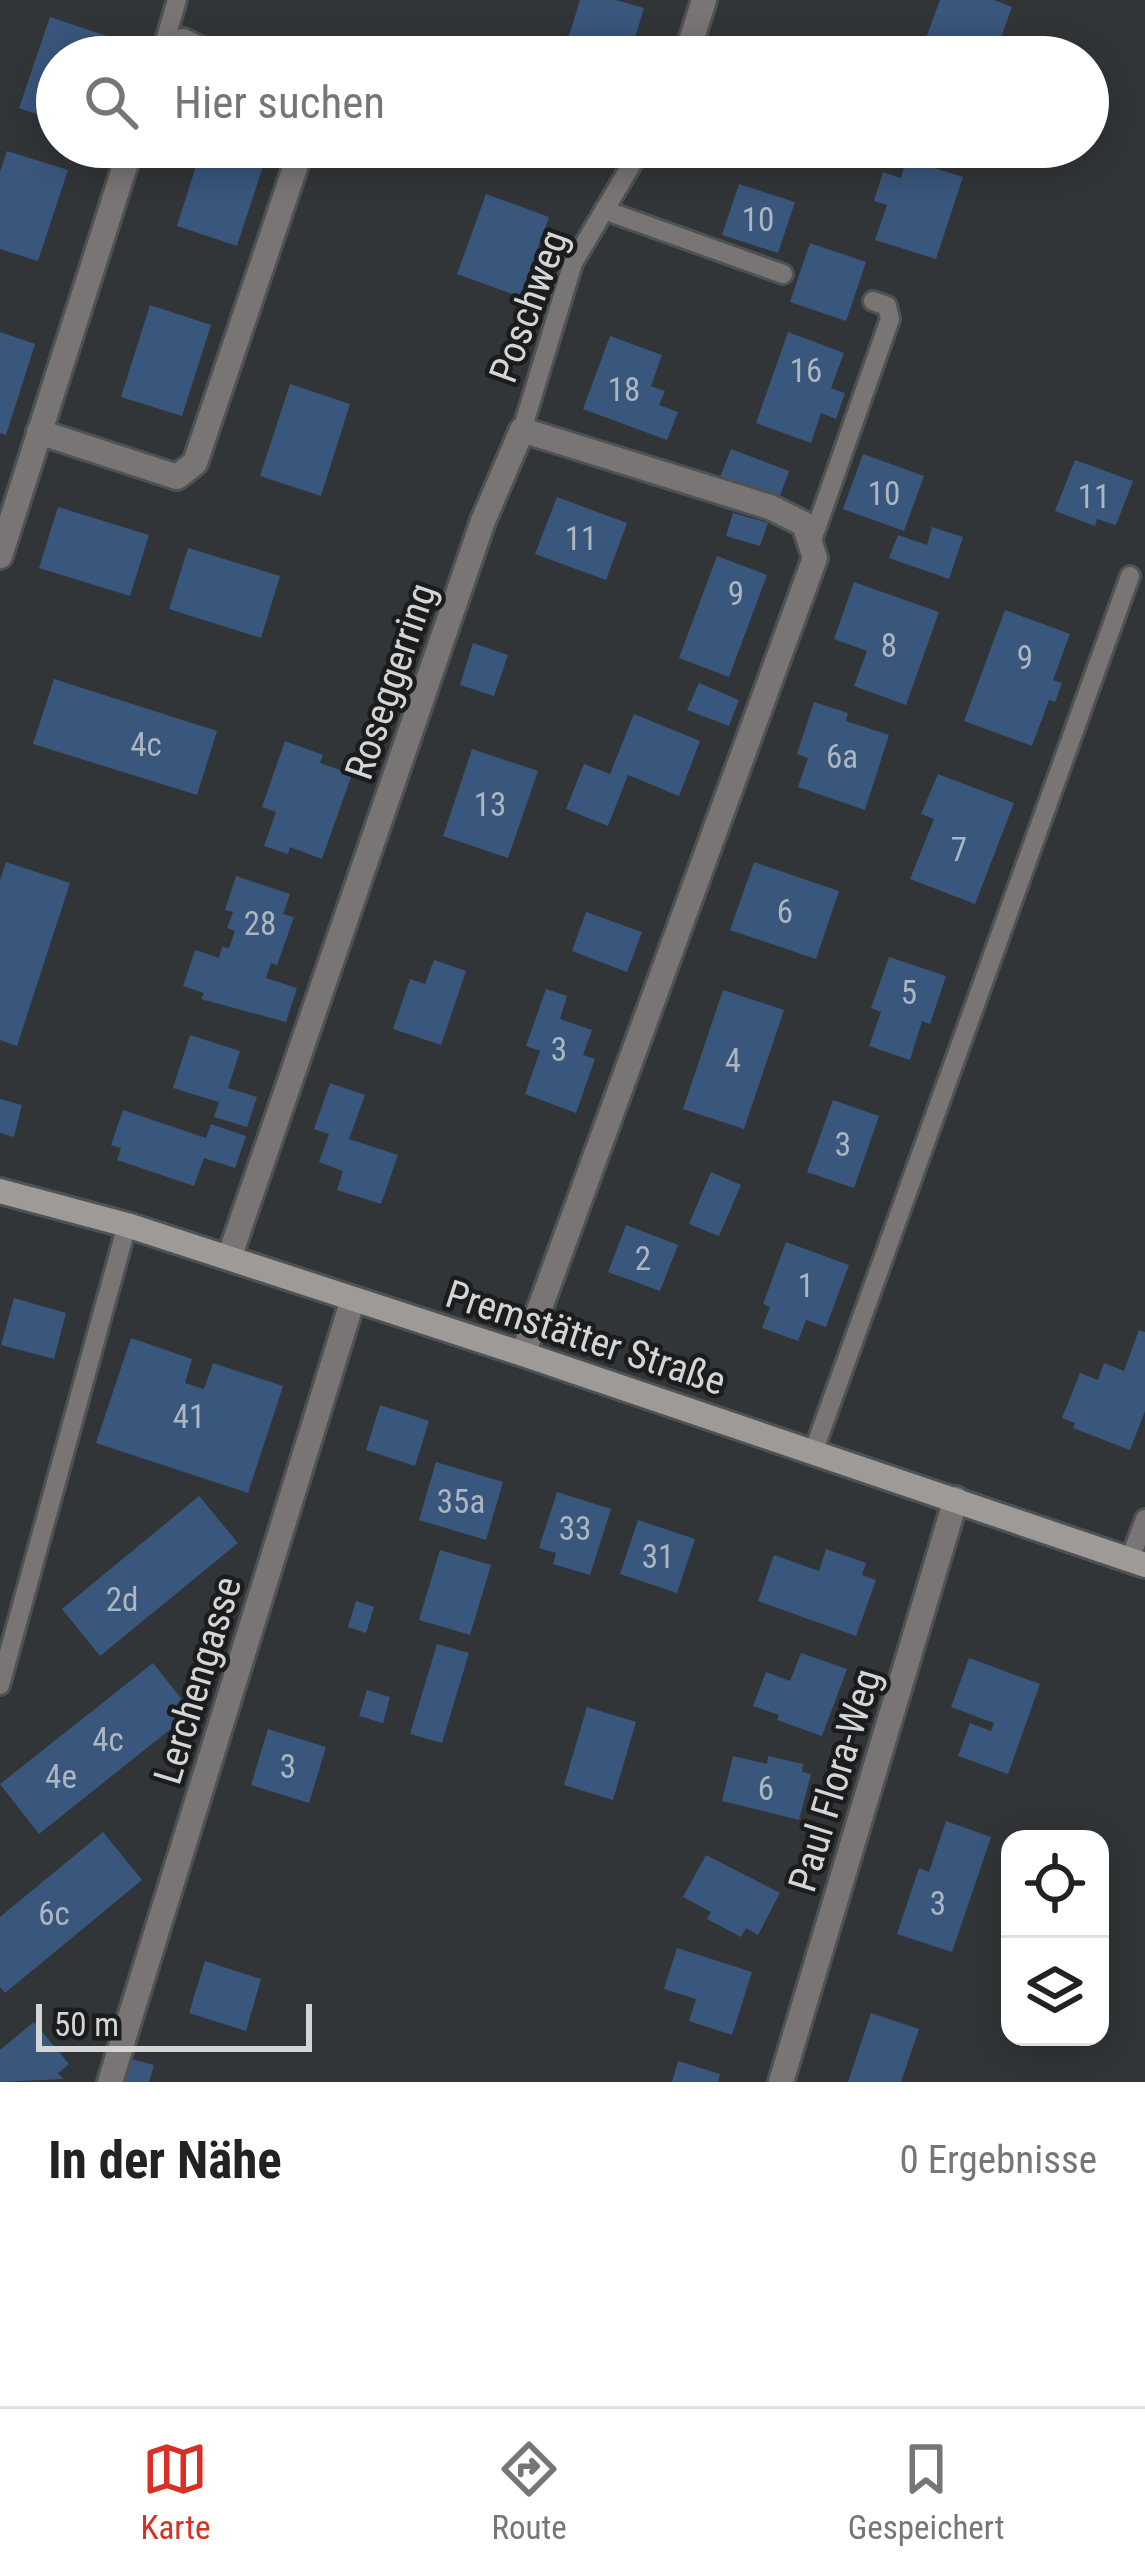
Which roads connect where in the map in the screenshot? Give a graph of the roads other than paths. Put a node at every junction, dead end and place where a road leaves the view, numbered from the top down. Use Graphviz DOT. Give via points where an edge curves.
graph roads {
  1 [pos="177,0"];
  2 [pos="704,0"];
  3 [pos="166,36"];
  4 [pos="693,36"];
  5 [pos="124,168"];
  6 [pos="295,168"];
  7 [pos="629,168"];
  8 [pos="604,210"];
  9 [pos="783,274"];
  10 [pos="873,301"];
  11 [pos="522,430"];
  12 [pos="39,432"];
  13 [pos="811,543"];
  14 [pos="0,556"];
  15 [pos="1130,576"];
  16 [pos="0,1191"];
  17 [pos="127,1225"];
  18 [pos="230,1258"];
  19 [pos="353,1299"];
  20 [pos="523,1354"];
  21 [pos="814,1450"];
  22 [pos="956,1499"];
  23 [pos="1145,1519"];
  24 [pos="1138,1562"];
  25 [pos="0,1685"];
  26 [pos="110,2082"];
  27 [pos="781,2082"];
  1 -- 3 [label="lane"];
  2 -- 4 [label="street"];
  5 -- 12 [label="street"];
  6 -- 12 [label="street" via="195,463 177,476"];
  7 -- 8 [label="lane, Poschweg"];
  8 -- 9 [label="lane"];
  8 -- 11 [label="lane, Poschweg" via="573,263"];
  10 -- 13 [label="lane" via="886,306 890,319"];
  11 -- 13 [label="street" via="770,507 805,524"];
  11 -- 18 [label="street, Roseggerring" via="483,521"];
  12 -- 14 [label="street"];
  13 -- 20 [label="street" via="815,557"];
  15 -- 21 [label="lane"];
  16 -- 17 [label="main road, Premstätter Straße"];
  17 -- 18 [label="main road, Premstätter Straße"];
  17 -- 25 [label="lane"];
  18 -- 19 [label="main road, Premstätter Straße"];
  19 -- 20 [label="main road, Premstätter Straße"];
  19 -- 26 [label="street, Lerchengasse"];
  20 -- 21 [label="main road, Premstätter Straße"];
  21 -- 22 [label="main road, Premstätter Straße"];
  22 -- 24 [label="main road, Premstätter Straße"];
  22 -- 27 [label="street, Paul Flora-Weg"];
  23 -- 24 [label="lane"];
}
